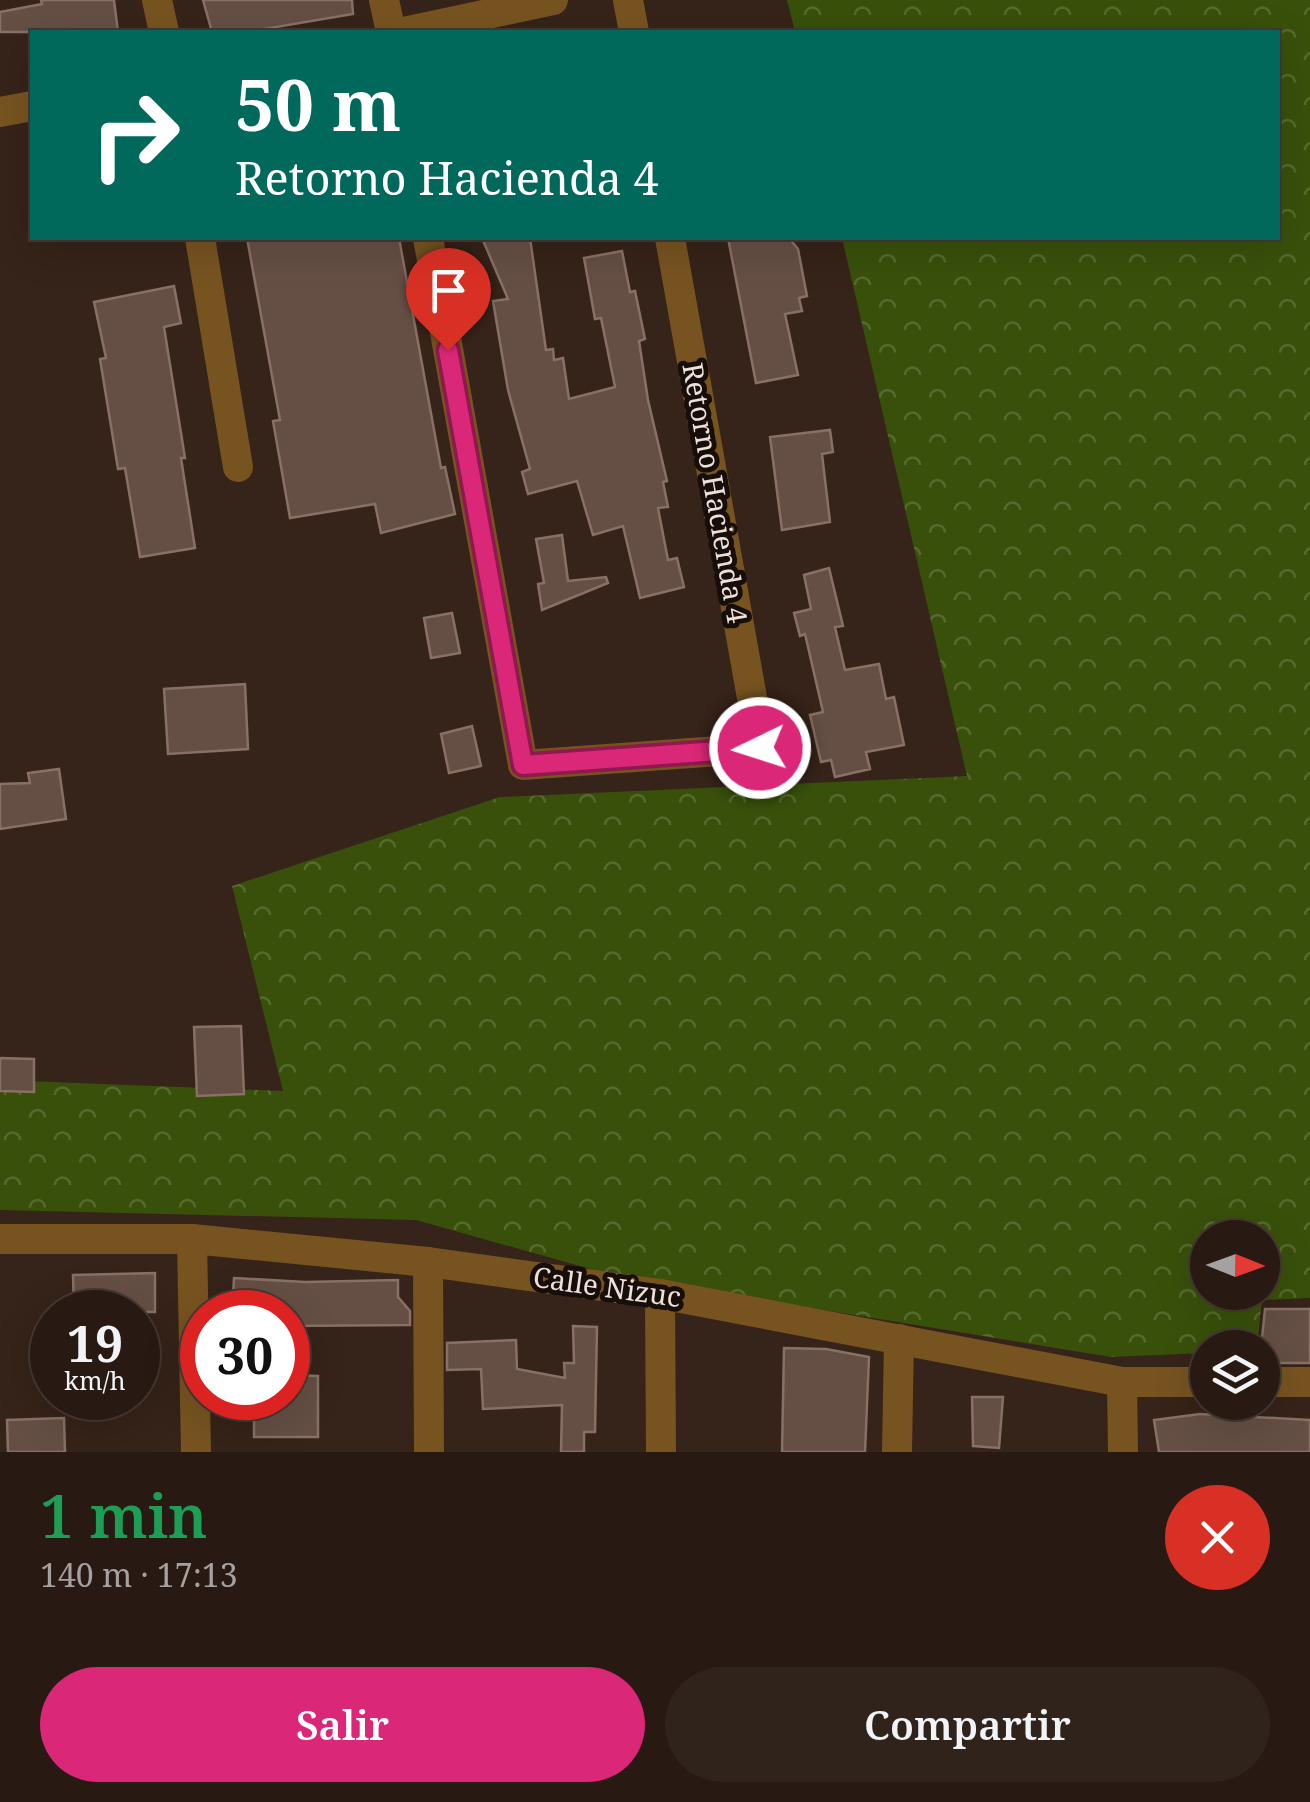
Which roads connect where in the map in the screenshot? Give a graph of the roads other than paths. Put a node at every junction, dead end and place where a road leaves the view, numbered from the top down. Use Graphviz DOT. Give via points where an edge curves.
graph roads {
  1 [pos="157,0"];
  2 [pos="384,0"];
  3 [pos="553,0"];
  4 [pos="628,0"];
  5 [pos="164,30"];
  6 [pos="391,30"];
  7 [pos="413,30"];
  8 [pos="634,30"];
  9 [pos="30,106"];
  10 [pos="0,112"];
  11 [pos="200,240"];
  12 [pos="428,240"];
  13 [pos="670,240"];
  14 [pos="238,467"];
  15 [pos="0,1238"];
  16 [pos="192,1239"];
  17 [pos="428,1262"];
  18 [pos="660,1294"];
  19 [pos="899,1339"];
  20 [pos="1122,1382"];
  21 [pos="1190,1382"];
  22 [pos="1280,1382"];
  23 [pos="1310,1382"];
  24 [pos="196,1452"];
  25 [pos="429,1452"];
  26 [pos="661,1452"];
  27 [pos="897,1452"];
  28 [pos="1123,1452"];
  1 -- 5 [label="street"];
  2 -- 6 [label="street"];
  3 -- 7 [label="street"];
  4 -- 8 [label="street"];
  9 -- 10 [label="street"];
  11 -- 14 [label="street"];
  12 -- 13 [label="street, Retorno Hacienda 4" via="523,765 760,748"];
  15 -- 16 [label="street, Calle Nizuc"];
  16 -- 17 [label="street, Calle Nizuc"];
  16 -- 24 [label="street"];
  17 -- 18 [label="street, Calle Nizuc"];
  17 -- 25 [label="street"];
  18 -- 19 [label="street, Calle Nizuc"];
  18 -- 26 [label="street"];
  19 -- 20 [label="street, Calle Nizuc"];
  19 -- 27 [label="street"];
  20 -- 21 [label="street, Calle Nizuc"];
  20 -- 28 [label="street"];
  22 -- 23 [label="street"];
}
